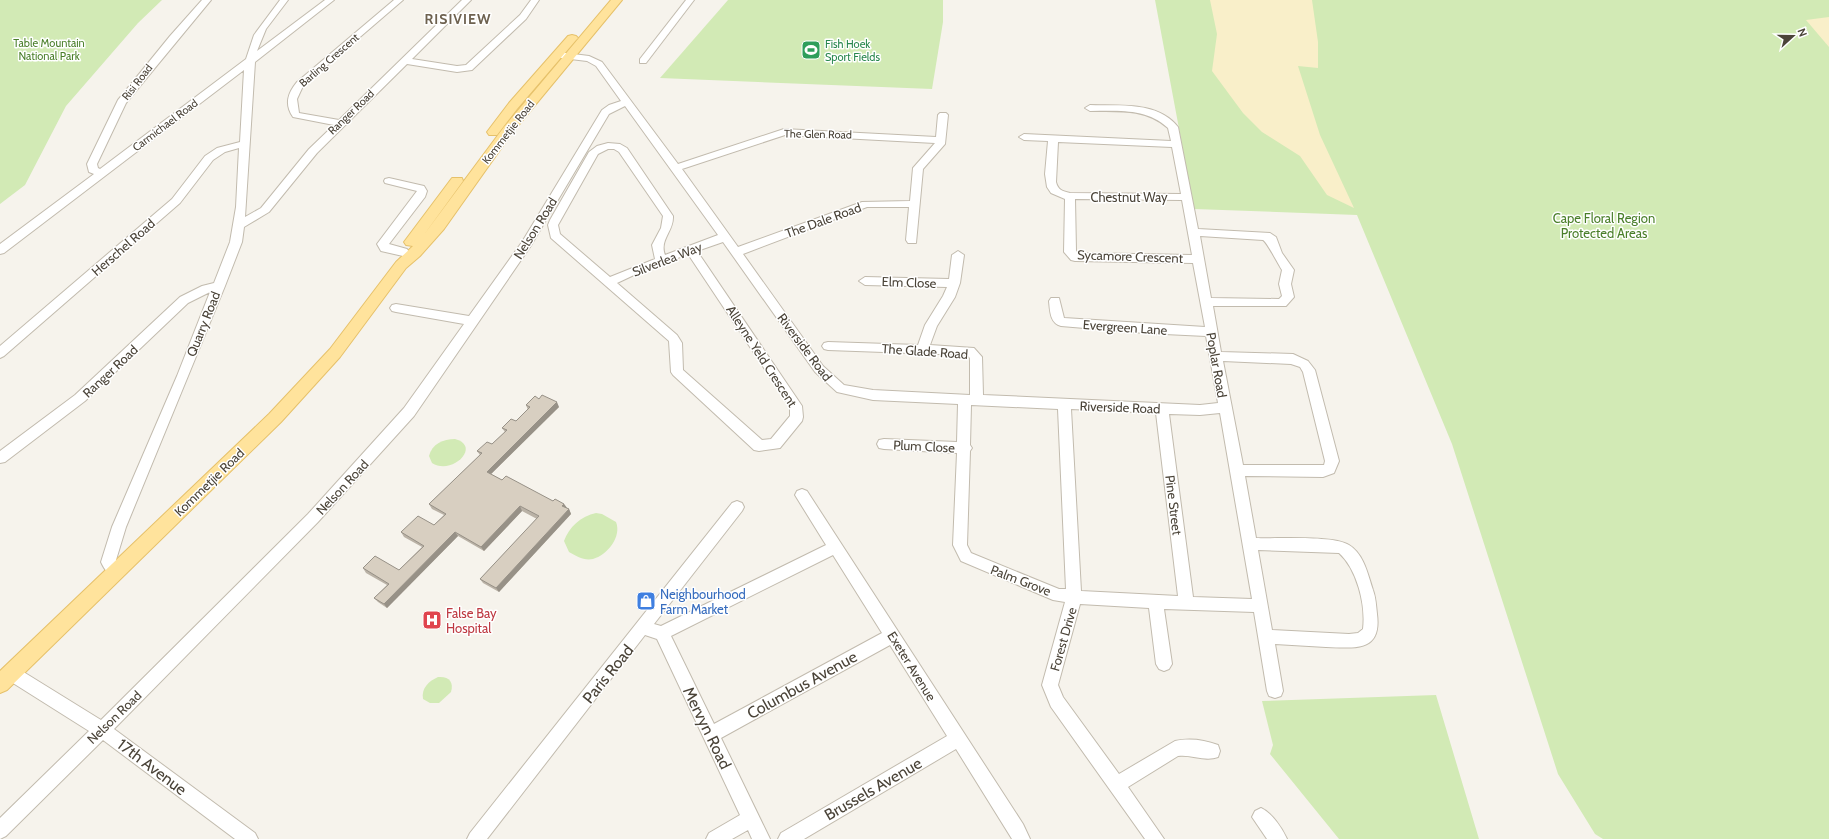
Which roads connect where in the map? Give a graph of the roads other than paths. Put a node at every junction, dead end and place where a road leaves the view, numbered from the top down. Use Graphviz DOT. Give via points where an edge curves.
graph roads {
  1 [pos="208,0"];
  2 [pos="284,0"];
  3 [pos="330,0"];
  4 [pos="399,0"];
  5 [pos="466,0"];
  6 [pos="535,0"];
  7 [pos="605,0"];
  8 [pos="617,0"];
  9 [pos="690,0"];
  10 [pos="557,55"];
  11 [pos="570,56"];
  12 [pos="251,61"];
  13 [pos="404,61"];
  14 [pos="643,62"];
  15 [pos="627,102"];
  16 [pos="1090,108"];
  17 [pos="943,115"];
  18 [pos="339,123"];
  19 [pos="1024,137"];
  20 [pos="1053,138"];
  21 [pos="941,140"];
  22 [pos="243,144"];
  23 [pos="1177,144"];
  24 [pos="676,168"];
  25 [pos="101,173"];
  26 [pos="389,181"];
  27 [pos="1070,196"];
  28 [pos="1188,197"];
  29 [pos="914,204"];
  30 [pos="239,225"];
  31 [pos="1194,232"];
  32 [pos="724,237"];
  33 [pos="912,240"];
  34 [pos="0,250"];
  35 [pos="691,250"];
  36 [pos="736,252"];
  37 [pos="958,255"];
  38 [pos="402,259"];
  39 [pos="1198,259"];
  40 [pos="661,260"];
  41 [pos="865,281"];
  42 [pos="610,282"];
  43 [pos="954,284"];
  44 [pos="219,286"];
  45 [pos="1056,301"];
  46 [pos="1206,302"];
  47 [pos="396,308"];
  48 [pos="473,321"];
  49 [pos="1211,332"];
  50 [pos="828,346"];
  51 [pos="922,349"];
  52 [pos="0,353"];
  53 [pos="1216,356"];
  54 [pos="971,400"];
  55 [pos="1064,405"];
  56 [pos="1225,407"];
  57 [pos="1162,408"];
  58 [pos="884,444"];
  59 [pos="965,448"];
  60 [pos="0,458"];
  61 [pos="1237,470"];
  62 [pos="802,495"];
  63 [pos="738,507"];
  64 [pos="1250,544"];
  65 [pos="836,547"];
  66 [pos="117,572"];
  67 [pos="1074,597"];
  68 [pos="1156,601"];
  69 [pos="1186,602"];
  70 [pos="1260,606"];
  71 [pos="644,628"];
  72 [pos="662,634"];
  73 [pos="893,635"];
  74 [pos="1266,637"];
  75 [pos="1164,664"];
  76 [pos="6,679"];
  77 [pos="1275,691"];
  78 [pos="102,730"];
  79 [pos="711,735"];
  80 [pos="958,738"];
  81 [pos="1212,751"];
  82 [pos="1116,785"];
  83 [pos="1261,817"];
  84 [pos="751,818"];
  85 [pos="0,830"];
  86 [pos="249,839"];
  87 [pos="476,839"];
  88 [pos="715,839"];
  89 [pos="761,839"];
  90 [pos="787,839"];
  91 [pos="1021,839"];
  92 [pos="1155,839"];
  93 [pos="1278,839"];
  1 -- 25 [label="street, Risi Road" via="121,102 92,164 93,170"];
  2 -- 12 [label="street, Quarry Road" via="259,34"];
  3 -- 12 [label="street, Carmichael Road"];
  4 -- 18 [label="street, Barling Crescent" via="294,92 293,106 296,115"];
  5 -- 13 [label="street, Ranger Road"];
  6 -- 13 [label="street" via="523,16 469,68 457,69"];
  7 -- 10 [label="main road, Kommetjie Road"];
  8 -- 11 [label="main road, Kommetjie Road"];
  9 -- 14 [label="street"];
  10 -- 11 [label="street, Riverside Road"];
  10 -- 38 [label="main road, Kommetjie Road" via="513,106"];
  11 -- 15 [label="street, Riverside Road" via="599,64"];
  11 -- 38 [label="main road, Kommetjie Road" via="493,150 414,255"];
  12 -- 22 [label="street, Quarry Road"];
  12 -- 25 [label="street, Carmichael Road"];
  13 -- 18 [label="street, Ranger Road"];
  15 -- 24 [label="street, Riverside Road"];
  15 -- 48 [label="street, Nelson Road" via="605,112 526,244"];
  16 -- 23 [label="street, Poplar Road" via="1155,113 1166,118 1173,127"];
  17 -- 21 [label="street"];
  18 -- 30 [label="street, Ranger Road" via="313,150 265,210"];
  19 -- 20 [label="street"];
  20 -- 23 [label="street"];
  20 -- 27 [label="street" via="1050,184 1055,192"];
  21 -- 24 [label="street, The Glen Road" via="784,132"];
  21 -- 29 [label="street" via="938,148 918,168"];
  22 -- 30 [label="street, Quarry Road"];
  22 -- 52 [label="street, Herschel Road" via="221,150 209,158 176,201"];
  23 -- 28 [label="street, Poplar Road"];
  24 -- 32 [label="street, Riverside Road"];
  25 -- 34 [label="street, Carmichael Road"];
  26 -- 38 [label="street" via="420,188 422,191 383,244"];
  27 -- 28 [label="street, Chestnut Way"];
  27 -- 39 [label="street, Sycamore Crescent" via="1070,252 1075,257"];
  28 -- 31 [label="street, Poplar Road"];
  29 -- 33 [label="street"];
  29 -- 36 [label="street, The Dale Road" via="866,204"];
  30 -- 44 [label="street, Quarry Road" via="234,249"];
  31 -- 39 [label="street, Poplar Road"];
  31 -- 46 [label="street" via="1266,236 1272,240 1277,254 1288,270 1285,284 1288,297 1282,303"];
  32 -- 35 [label="street, Silverlea Way"];
  32 -- 36 [label="street, Riverside Road"];
  35 -- 40 [label="street, Silverlea Way"];
  35 -- 42 [label="street, Alleyne Yeld Crescent" via="796,406 797,417 775,444 759,446 677,372 674,338"];
  36 -- 54 [label="street, Riverside Road" via="819,368 834,384 859,394"];
  37 -- 43 [label="street"];
  38 -- 66 [label="main road, Kommetjie Road" via="335,353 276,418"];
  39 -- 46 [label="street, Poplar Road"];
  40 -- 42 [label="street, Silverlea Way"];
  40 -- 42 [label="street, Alleyne Yeld Crescent" via="656,246 668,226 668,216 619,146 607,146 594,152 553,225 555,235"];
  41 -- 43 [label="street, Elm Close"];
  43 -- 51 [label="street" via="931,325"];
  44 -- 60 [label="street, Ranger Road" via="206,289 184,300 80,398"];
  44 -- 66 [label="street, Quarry Road" via="119,527 108,562"];
  45 -- 49 [label="street, Evergreen Lane" via="1057,318 1061,322"];
  46 -- 49 [label="street, Poplar Road"];
  47 -- 48 [label="street"];
  48 -- 78 [label="street, Nelson Road" via="409,412 340,490"];
  49 -- 53 [label="street, Poplar Road"];
  50 -- 51 [label="street, The Glade Road"];
  51 -- 54 [label="street, The Glade Road" via="963,350 974,354 977,360"];
  53 -- 56 [label="street, Poplar Road"];
  53 -- 61 [label="street" via="1293,359 1304,364 1309,370 1332,461 1329,469 1323,472"];
  54 -- 55 [label="street, Riverside Road"];
  54 -- 59 [label="street, Palm Grove"];
  55 -- 57 [label="street, Riverside Road"];
  55 -- 67 [label="street, Forest Drive"];
  56 -- 57 [label="street, Riverside Road" via="1200,410"];
  56 -- 61 [label="street, Poplar Road"];
  57 -- 69 [label="street, Pine Street"];
  58 -- 59 [label="street, Plum Close"];
  59 -- 67 [label="street, Palm Grove" via="960,545 966,557 1058,595"];
  61 -- 64 [label="street, Poplar Road"];
  62 -- 65 [label="street, Exeter Avenue"];
  63 -- 71 [label="street, Paris Road"];
  64 -- 70 [label="street, Poplar Road"];
  64 -- 74 [label="street" via="1336,546 1352,556 1368,596 1370,632 1361,640"];
  65 -- 72 [label="street"];
  65 -- 73 [label="street, Exeter Avenue"];
  66 -- 76 [label="main road, Kommetjie Road"];
  67 -- 68 [label="street, Palm Grove"];
  67 -- 82 [label="street, Forest Drive" via="1050,685 1057,702"];
  68 -- 69 [label="street, Palm Grove"];
  68 -- 75 [label="street"];
  69 -- 70 [label="street, Palm Grove"];
  70 -- 74 [label="street, Poplar Road"];
  71 -- 72 [label="street"];
  71 -- 87 [label="street, Paris Road"];
  72 -- 79 [label="street, Mervyn Road"];
  73 -- 79 [label="street, Columbus Avenue"];
  73 -- 80 [label="street, Exeter Avenue"];
  74 -- 77 [label="street, Poplar Road"];
  76 -- 78 [label="street, 17th Avenue"];
  78 -- 85 [label="street, Nelson Road"];
  78 -- 86 [label="street, 17th Avenue"];
  79 -- 84 [label="street, Mervyn Road"];
  80 -- 90 [label="street, Brussels Avenue"];
  80 -- 91 [label="street, Exeter Avenue"];
  81 -- 82 [label="street" via="1185,747 1175,749"];
  82 -- 92 [label="street, Forest Drive"];
  83 -- 93 [label="street"];
  84 -- 88 [label="street"];
  84 -- 89 [label="street, Mervyn Road"];
}
